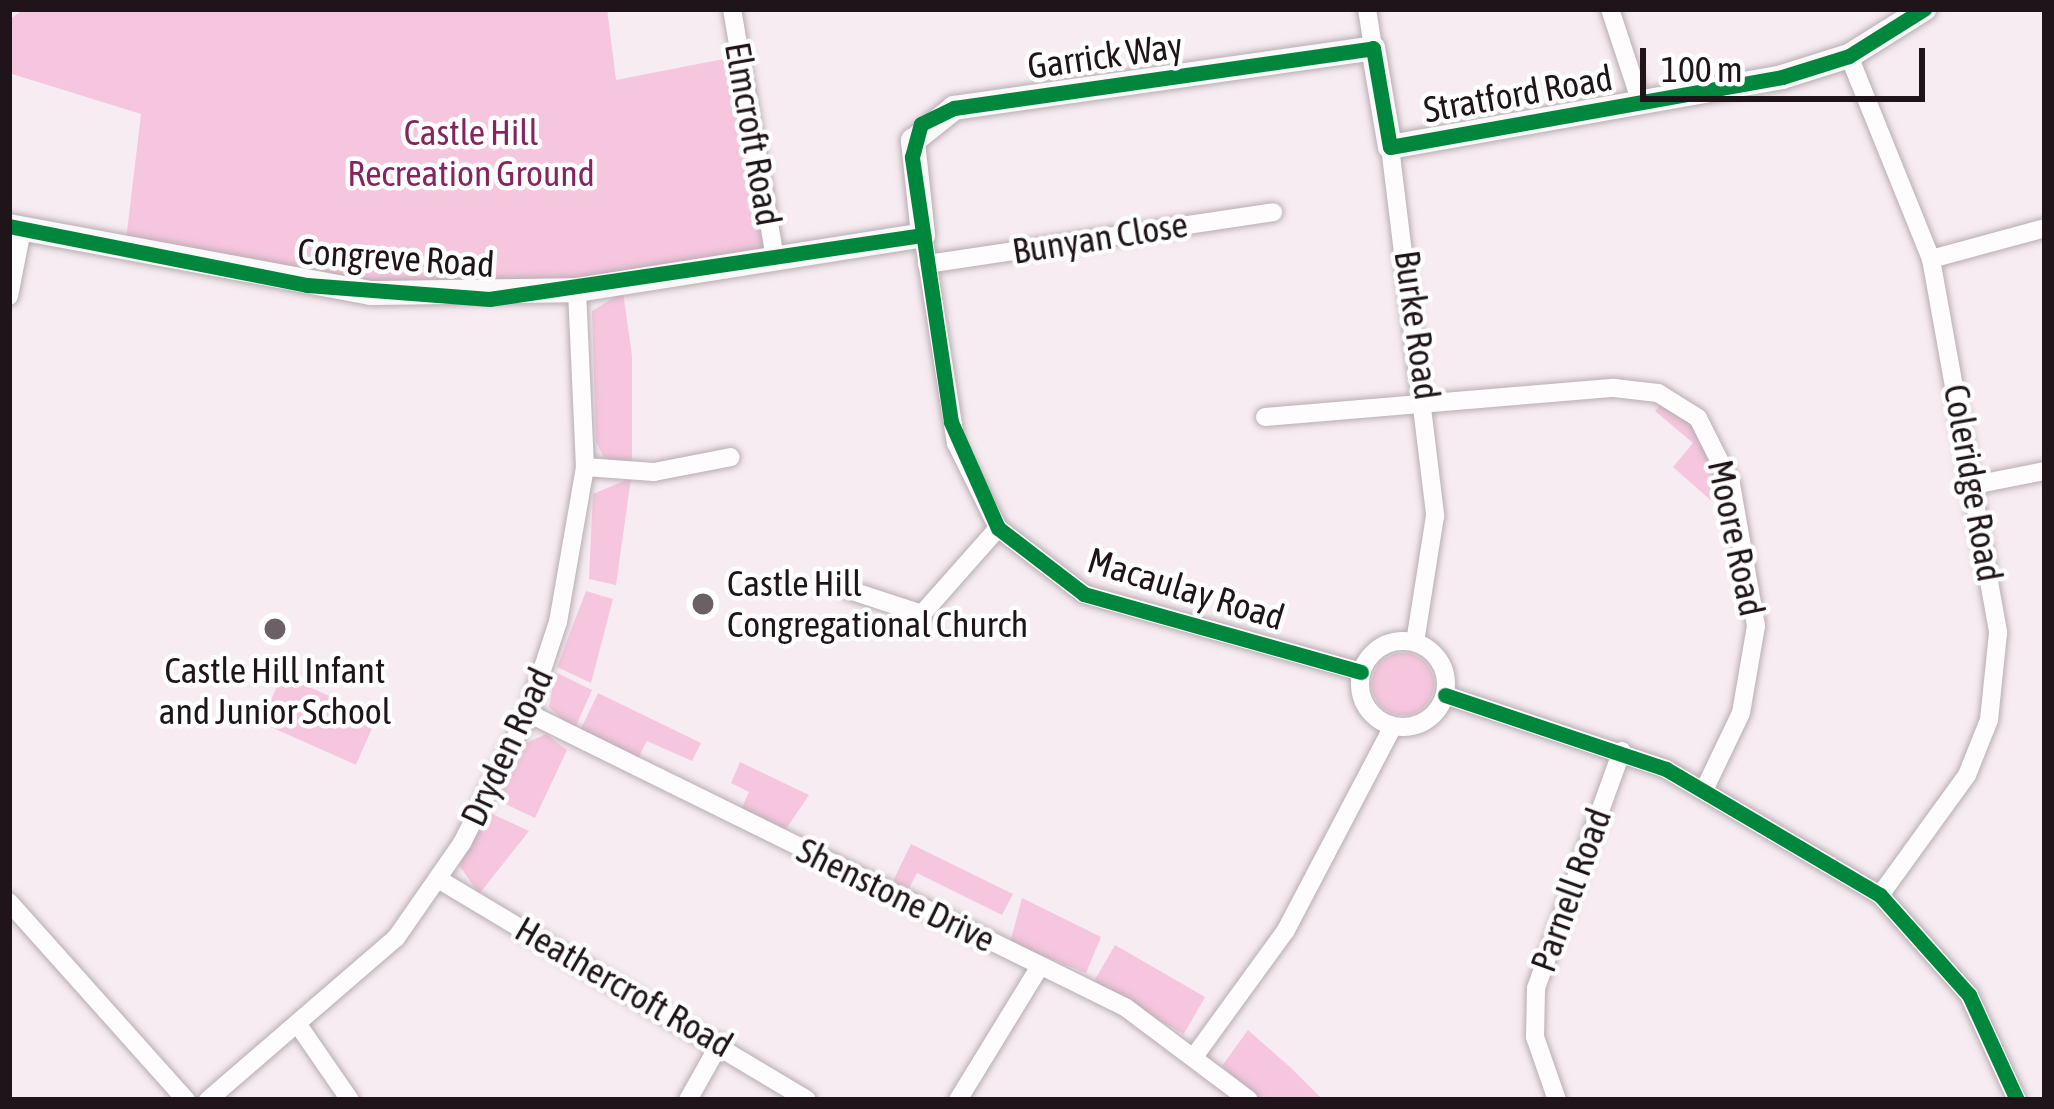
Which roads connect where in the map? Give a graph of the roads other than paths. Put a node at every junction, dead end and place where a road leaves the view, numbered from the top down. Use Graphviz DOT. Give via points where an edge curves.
graph roads {
  1 [pos="732,9"];
  2 [pos="1367,9"];
  3 [pos="1610,9"];
  4 [pos="1915,12"];
  5 [pos="1372,48"];
  6 [pos="1849,56"];
  7 [pos="1641,103"];
  8 [pos="921,124"];
  9 [pos="1390,147"];
  10 [pos="1274,212"];
  11 [pos="15,228"];
  12 [pos="2045,228"];
  13 [pos="923,235"];
  14 [pos="775,258"];
  15 [pos="1931,259"];
  16 [pos="927,264"];
  17 [pos="577,290"];
  18 [pos="9,296"];
  19 [pos="1429,404"];
  20 [pos="1265,418"];
  21 [pos="731,457"];
  22 [pos="585,467"];
  23 [pos="2045,471"];
  24 [pos="1974,485"];
  25 [pos="998,527"];
  26 [pos="849,590"];
  27 [pos="1415,642"];
  28 [pos="1361,672"];
  29 [pos="1445,694"];
  30 [pos="528,713"];
  31 [pos="1393,726"];
  32 [pos="1622,751"];
  33 [pos="1706,788"];
  34 [pos="438,879"];
  35 [pos="1880,896"];
  36 [pos="9,902"];
  37 [pos="1040,966"];
  38 [pos="301,1029"];
  39 [pos="719,1043"];
  40 [pos="1196,1054"];
  41 [pos="186,1100"];
  42 [pos="208,1100"];
  43 [pos="350,1100"];
  44 [pos="688,1100"];
  45 [pos="807,1100"];
  46 [pos="958,1100"];
  47 [pos="1249,1100"];
  48 [pos="1558,1100"];
  49 [pos="2017,1100"];
  1 -- 14 [label="street, Elmcroft Road"];
  2 -- 5 [label="street, Burke Road"];
  3 -- 7 [label="street"];
  4 -- 6 [label="street, Stratford Road"];
  5 -- 8 [label="street, Garrick Way" via="954,108"];
  5 -- 9 [label="street, Burke Road"];
  6 -- 7 [label="street, Stratford Road"];
  6 -- 15 [label="street, Coleridge Road"];
  7 -- 9 [label="street, Stratford Road"];
  8 -- 13 [label="street, Macaulay Road" via="912,157"];
  9 -- 19 [label="street, Burke Road"];
  10 -- 16 [label="street, Bunyan Close"];
  11 -- 17 [label="street, Congreve Road" via="371,292"];
  11 -- 18 [label="street"];
  12 -- 15 [label="street"];
  13 -- 14 [label="street, Congreve Road"];
  13 -- 16 [label="street, Macaulay Road"];
  14 -- 17 [label="street, Congreve Road"];
  15 -- 24 [label="street, Coleridge Road"];
  16 -- 25 [label="street, Macaulay Road" via="956,443"];
  17 -- 22 [label="street, Dryden Road"];
  19 -- 20 [label="street, Moore Road"];
  19 -- 27 [label="street, Burke Road" via="1435,516"];
  19 -- 33 [label="street, Moore Road" via="1629,388 1676,401 1706,428 1731,484 1756,626 1741,713"];
  21 -- 22 [label="street" via="654,472"];
  22 -- 30 [label="street, Dryden Road" via="558,622"];
  23 -- 24 [label="street"];
  24 -- 35 [label="street, Coleridge Road" via="1998,633 1989,720 1967,775"];
  25 -- 26 [label="street" via="922,614"];
  25 -- 28 [label="street, Macaulay Road" via="1084,594"];
  27 -- 28 [label="street" via="1382,645"];
  27 -- 29 [label="street" via="1437,656"];
  28 -- 31 [label="street" via="1365,706"];
  29 -- 31 [label="street" via="1431,717"];
  29 -- 32 [label="street"];
  30 -- 34 [label="street, Dryden Road"];
  30 -- 37 [label="street, Shenstone Drive"];
  31 -- 40 [label="street" via="1286,930"];
  32 -- 33 [label="street"];
  32 -- 48 [label="street, Parnell Road" via="1536,988 1535,1037"];
  33 -- 35 [label="street"];
  34 -- 38 [label="street, Dryden Road" via="372,966"];
  34 -- 39 [label="street, Heathercroft Road"];
  35 -- 49 [label="street" via="1969,995"];
  36 -- 41 [label="street"];
  37 -- 40 [label="street, Shenstone Drive"];
  37 -- 46 [label="street"];
  38 -- 42 [label="street, Dryden Road"];
  38 -- 43 [label="street"];
  39 -- 44 [label="street"];
  39 -- 45 [label="street, Heathercroft Road"];
  40 -- 47 [label="street, Shenstone Drive"];
}
